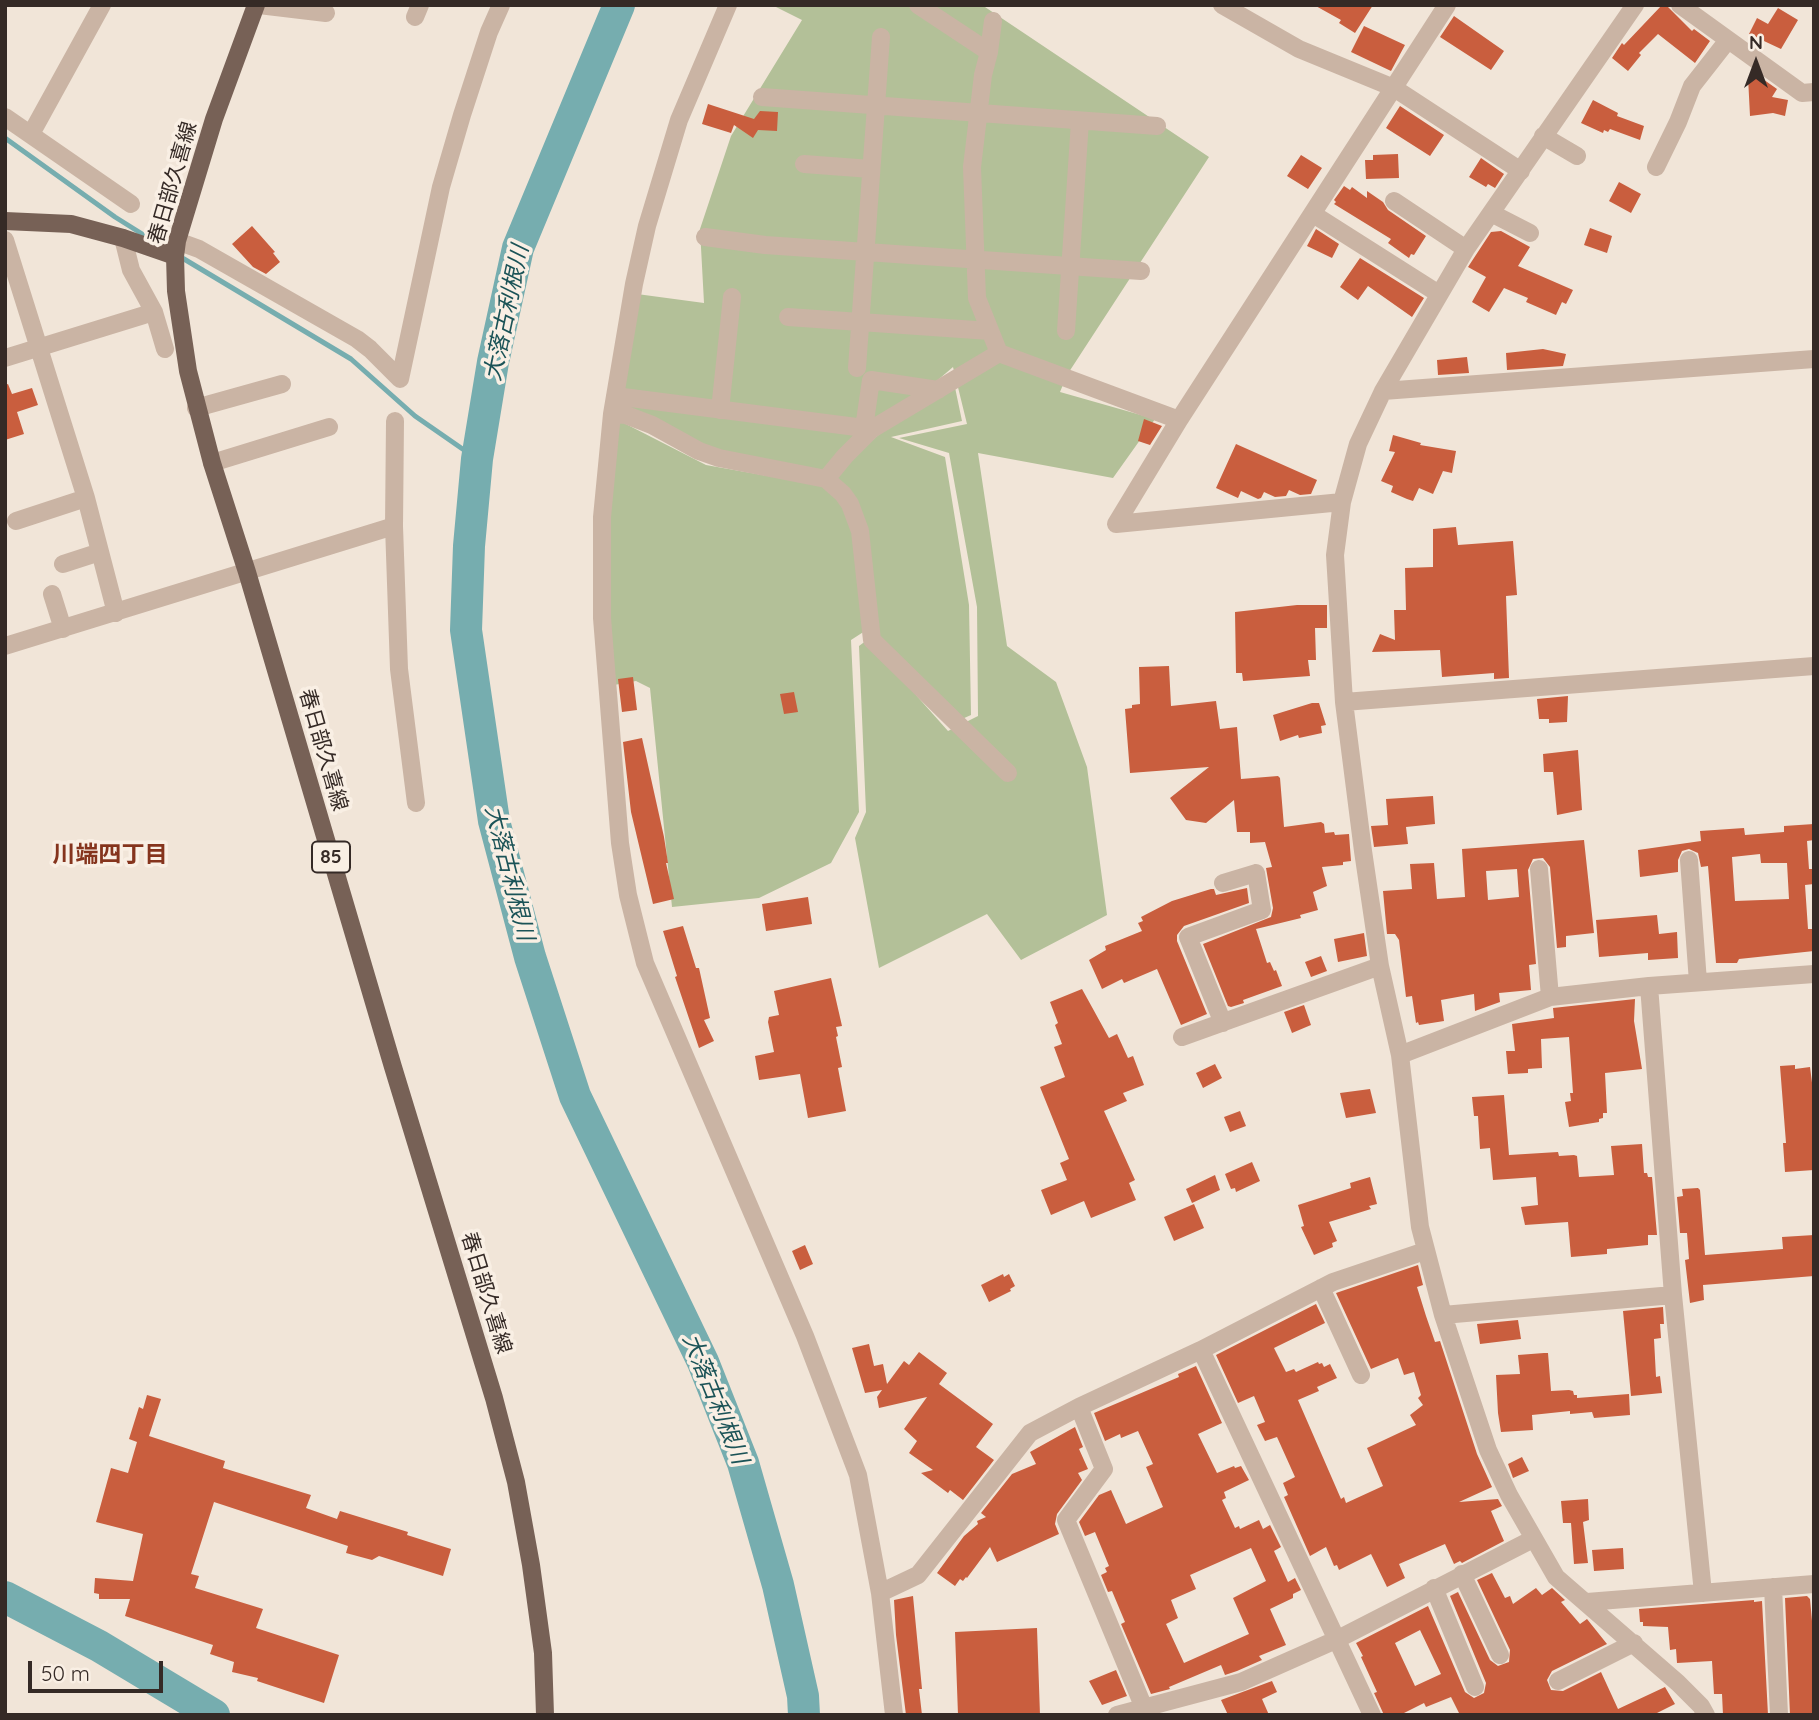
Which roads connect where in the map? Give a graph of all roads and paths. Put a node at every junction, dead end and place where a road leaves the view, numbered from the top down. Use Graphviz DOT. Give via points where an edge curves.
graph roads {
  1 [pos="102,5"];
  2 [pos="257,5"];
  3 [pos="501,5"];
  4 [pos="728,5"];
  5 [pos="918,5"];
  6 [pos="1222,5"];
  7 [pos="1447,5"];
  8 [pos="1635,5"];
  9 [pos="1679,5"];
  10 [pos="326,13"];
  11 [pos="993,21"];
  12 [pos="881,37"];
  13 [pos="1728,40"];
  14 [pos="989,52"];
  15 [pos="1394,88"];
  16 [pos="1814,92"];
  17 [pos="761,97"];
  18 [pos="876,105"];
  19 [pos="978,113"];
  20 [pos="5,117"];
  21 [pos="1080,121"];
  22 [pos="1157,126"];
  23 [pos="31,134"];
  24 [pos="1543,136"];
  25 [pos="1577,156"];
  26 [pos="804,164"];
  27 [pos="1656,167"];
  28 [pos="871,169"];
  29 [pos="1521,171"];
  30 [pos="1394,201"];
  31 [pos="131,204"];
  32 [pos="1491,213"];
  33 [pos="1312,214"];
  34 [pos="5,221"];
  35 [pos="1530,233"];
  36 [pos="123,237"];
  37 [pos="705,237"];
  38 [pos="5,240"];
  39 [pos="176,248"];
  40 [pos="1466,249"];
  41 [pos="866,252"];
  42 [pos="975,260"];
  43 [pos="1070,266"];
  44 [pos="1140,271"];
  45 [pos="1438,295"];
  46 [pos="732,298"];
  47 [pos="154,312"];
  48 [pos="788,317"];
  49 [pos="861,322"];
  50 [pos="990,331"];
  51 [pos="1066,331"];
  52 [pos="38,348"];
  53 [pos="165,349"];
  54 [pos="999,353"];
  55 [pos="5,358"];
  56 [pos="1814,359"];
  57 [pos="858,368"];
  58 [pos="282,384"];
  59 [pos="938,390"];
  60 [pos="1383,391"];
  61 [pos="613,405"];
  62 [pos="196,408"];
  63 [pos="720,410"];
  64 [pos="1179,420"];
  65 [pos="395,421"];
  66 [pos="330,427"];
  67 [pos="868,429"];
  68 [pos="212,463"];
  69 [pos="826,479"];
  70 [pos="86,498"];
  71 [pos="1342,502"];
  72 [pos="16,521"];
  73 [pos="394,526"];
  74 [pos="100,552"];
  75 [pos="63,564"];
  76 [pos="247,572"];
  77 [pos="52,594"];
  78 [pos="116,613"];
  79 [pos="63,629"];
  80 [pos="5,646"];
  81 [pos="1814,666"];
  82 [pos="1344,702"];
  83 [pos="1008,773"];
  84 [pos="416,803"];
  85 [pos="1689,860"];
  86 [pos="1539,869"];
  87 [pos="1223,883"];
  88 [pos="1380,966"];
  89 [pos="1814,974"];
  90 [pos="1698,982"];
  91 [pos="1649,986"];
  92 [pos="1550,997"];
  93 [pos="1223,1023"];
  94 [pos="1182,1037"];
  95 [pos="1400,1055"];
  96 [pos="1424,1251"];
  97 [pos="1321,1288"];
  98 [pos="1673,1295"];
  99 [pos="1443,1315"];
  100 [pos="1201,1350"];
  101 [pos="1361,1375"];
  102 [pos="1079,1407"];
  103 [pos="1533,1539"];
  104 [pos="1462,1574"];
  105 [pos="1814,1584"];
  106 [pos="1773,1587"];
  107 [pos="1434,1588"];
  108 [pos="880,1593"];
  109 [pos="1703,1593"];
  110 [pos="1587,1602"];
  111 [pos="1338,1639"];
  112 [pos="1634,1643"];
  113 [pos="1500,1655"];
  114 [pos="1558,1681"];
  115 [pos="1475,1688"];
  116 [pos="1144,1708"];
  117 [pos="545,1715"];
  118 [pos="894,1715"];
  119 [pos="1117,1715"];
  120 [pos="1372,1715"];
  121 [pos="1706,1715"];
  122 [pos="1779,1715"];
  1 -- 23 [label="street"];
  2 -- 10 [label="street"];
  2 -- 39 [label="main road, 春日部久喜線 / 85" via="214,120"];
  3 -- 39 [label="street" via="441,187 400,379 357,339 199,248"];
  4 -- 61 [label="street" via="679,120 647,226"];
  5 -- 14 [label="street"];
  6 -- 15 [label="street" via="1299,49"];
  7 -- 15 [label="street"];
  8 -- 24 [label="street"];
  9 -- 13 [label="street"];
  11 -- 14 [label="street"];
  12 -- 18 [label="street"];
  13 -- 16 [label="street" via="1802,93"];
  13 -- 27 [label="street" via="1692,86"];
  14 -- 19 [label="street"];
  15 -- 29 [label="street"];
  15 -- 33 [label="street"];
  17 -- 18 [label="street"];
  18 -- 19 [label="street"];
  18 -- 28 [label="street"];
  19 -- 21 [label="street"];
  19 -- 42 [label="street" via="972,167"];
  20 -- 23 [label="street"];
  21 -- 22 [label="street"];
  21 -- 43 [label="street"];
  23 -- 31 [label="street"];
  24 -- 25 [label="street"];
  24 -- 29 [label="street"];
  26 -- 28 [label="street"];
  28 -- 41 [label="street"];
  29 -- 32 [label="street"];
  30 -- 40 [label="street"];
  32 -- 35 [label="street"];
  32 -- 40 [label="street"];
  33 -- 45 [label="street"];
  33 -- 64 [label="street"];
  34 -- 36 [label="main road" via="71,224"];
  36 -- 39 [label="main road"];
  36 -- 47 [label="street" via="131,270"];
  37 -- 41 [label="street"];
  38 -- 52 [label="street"];
  39 -- 62 [label="main road, 春日部久喜線 / 85" via="176,291"];
  40 -- 45 [label="street"];
  41 -- 42 [label="street"];
  41 -- 49 [label="street"];
  42 -- 43 [label="street"];
  42 -- 50 [label="street" via="977,298"];
  43 -- 44 [label="street"];
  43 -- 51 [label="street"];
  45 -- 60 [label="street"];
  46 -- 63 [label="street"];
  47 -- 52 [label="street"];
  47 -- 53 [label="street"];
  48 -- 49 [label="street"];
  49 -- 50 [label="street"];
  49 -- 57 [label="street"];
  50 -- 54 [label="street"];
  52 -- 55 [label="street"];
  52 -- 70 [label="street"];
  54 -- 59 [label="street"];
  54 -- 64 [label="street"];
  56 -- 60 [label="street"];
  58 -- 62 [label="street"];
  59 -- 67 [label="street"];
  59 -- 67 [label="street" via="871,380"];
  60 -- 71 [label="street" via="1358,444"];
  61 -- 63 [label="street"];
  61 -- 69 [label="street" via="719,458"];
  61 -- 108 [label="street" via="602,517 602,618 628,894 645,963 805,1336 858,1475"];
  62 -- 68 [label="main road, 春日部久喜線 / 85"];
  63 -- 67 [label="street"];
  64 -- 71 [label="street" via="1116,524"];
  65 -- 73 [label="street"];
  66 -- 68 [label="street"];
  67 -- 69 [label="street"];
  68 -- 76 [label="main road, 春日部久喜線 / 85"];
  69 -- 83 [label="street" via="850,504 860,531 873,640"];
  70 -- 72 [label="street"];
  70 -- 74 [label="street"];
  71 -- 82 [label="street" via="1335,555"];
  73 -- 76 [label="street"];
  73 -- 84 [label="street" via="398,669"];
  74 -- 75 [label="street"];
  74 -- 78 [label="street"];
  76 -- 78 [label="street"];
  76 -- 117 [label="main road, 春日部久喜線 / 85" via="516,1482 543,1653"];
  77 -- 79 [label="street"];
  78 -- 79 [label="street"];
  79 -- 80 [label="street"];
  81 -- 82 [label="street"];
  82 -- 88 [label="street"];
  85 -- 90 [label="street"];
  86 -- 92 [label="street"];
  87 -- 93 [label="street" via="1256,873 1262,910 1188,937"];
  88 -- 93 [label="street"];
  88 -- 95 [label="street"];
  89 -- 90 [label="street"];
  90 -- 91 [label="street"];
  91 -- 92 [label="street"];
  91 -- 98 [label="street"];
  92 -- 95 [label="street"];
  93 -- 94 [label="street"];
  95 -- 96 [label="street"];
  96 -- 97 [label="street"];
  96 -- 99 [label="street"];
  97 -- 100 [label="street"];
  97 -- 101 [label="street"];
  98 -- 99 [label="street"];
  98 -- 109 [label="street"];
  99 -- 103 [label="street" via="1488,1450"];
  100 -- 102 [label="street"];
  100 -- 111 [label="street"];
  102 -- 108 [label="street" via="1030,1433 918,1575"];
  102 -- 116 [label="street" via="1104,1469 1066,1520"];
  103 -- 104 [label="street"];
  103 -- 110 [label="street" via="1556,1577"];
  104 -- 107 [label="street"];
  104 -- 113 [label="street"];
  105 -- 106 [label="street"];
  106 -- 109 [label="street"];
  106 -- 122 [label="street"];
  107 -- 111 [label="street"];
  107 -- 115 [label="street"];
  108 -- 118 [label="street"];
  109 -- 110 [label="street"];
  110 -- 112 [label="street"];
  111 -- 116 [label="street" via="1241,1682"];
  111 -- 120 [label="street"];
  112 -- 114 [label="street"];
  112 -- 121 [label="street"];
  116 -- 119 [label="street"];
}
